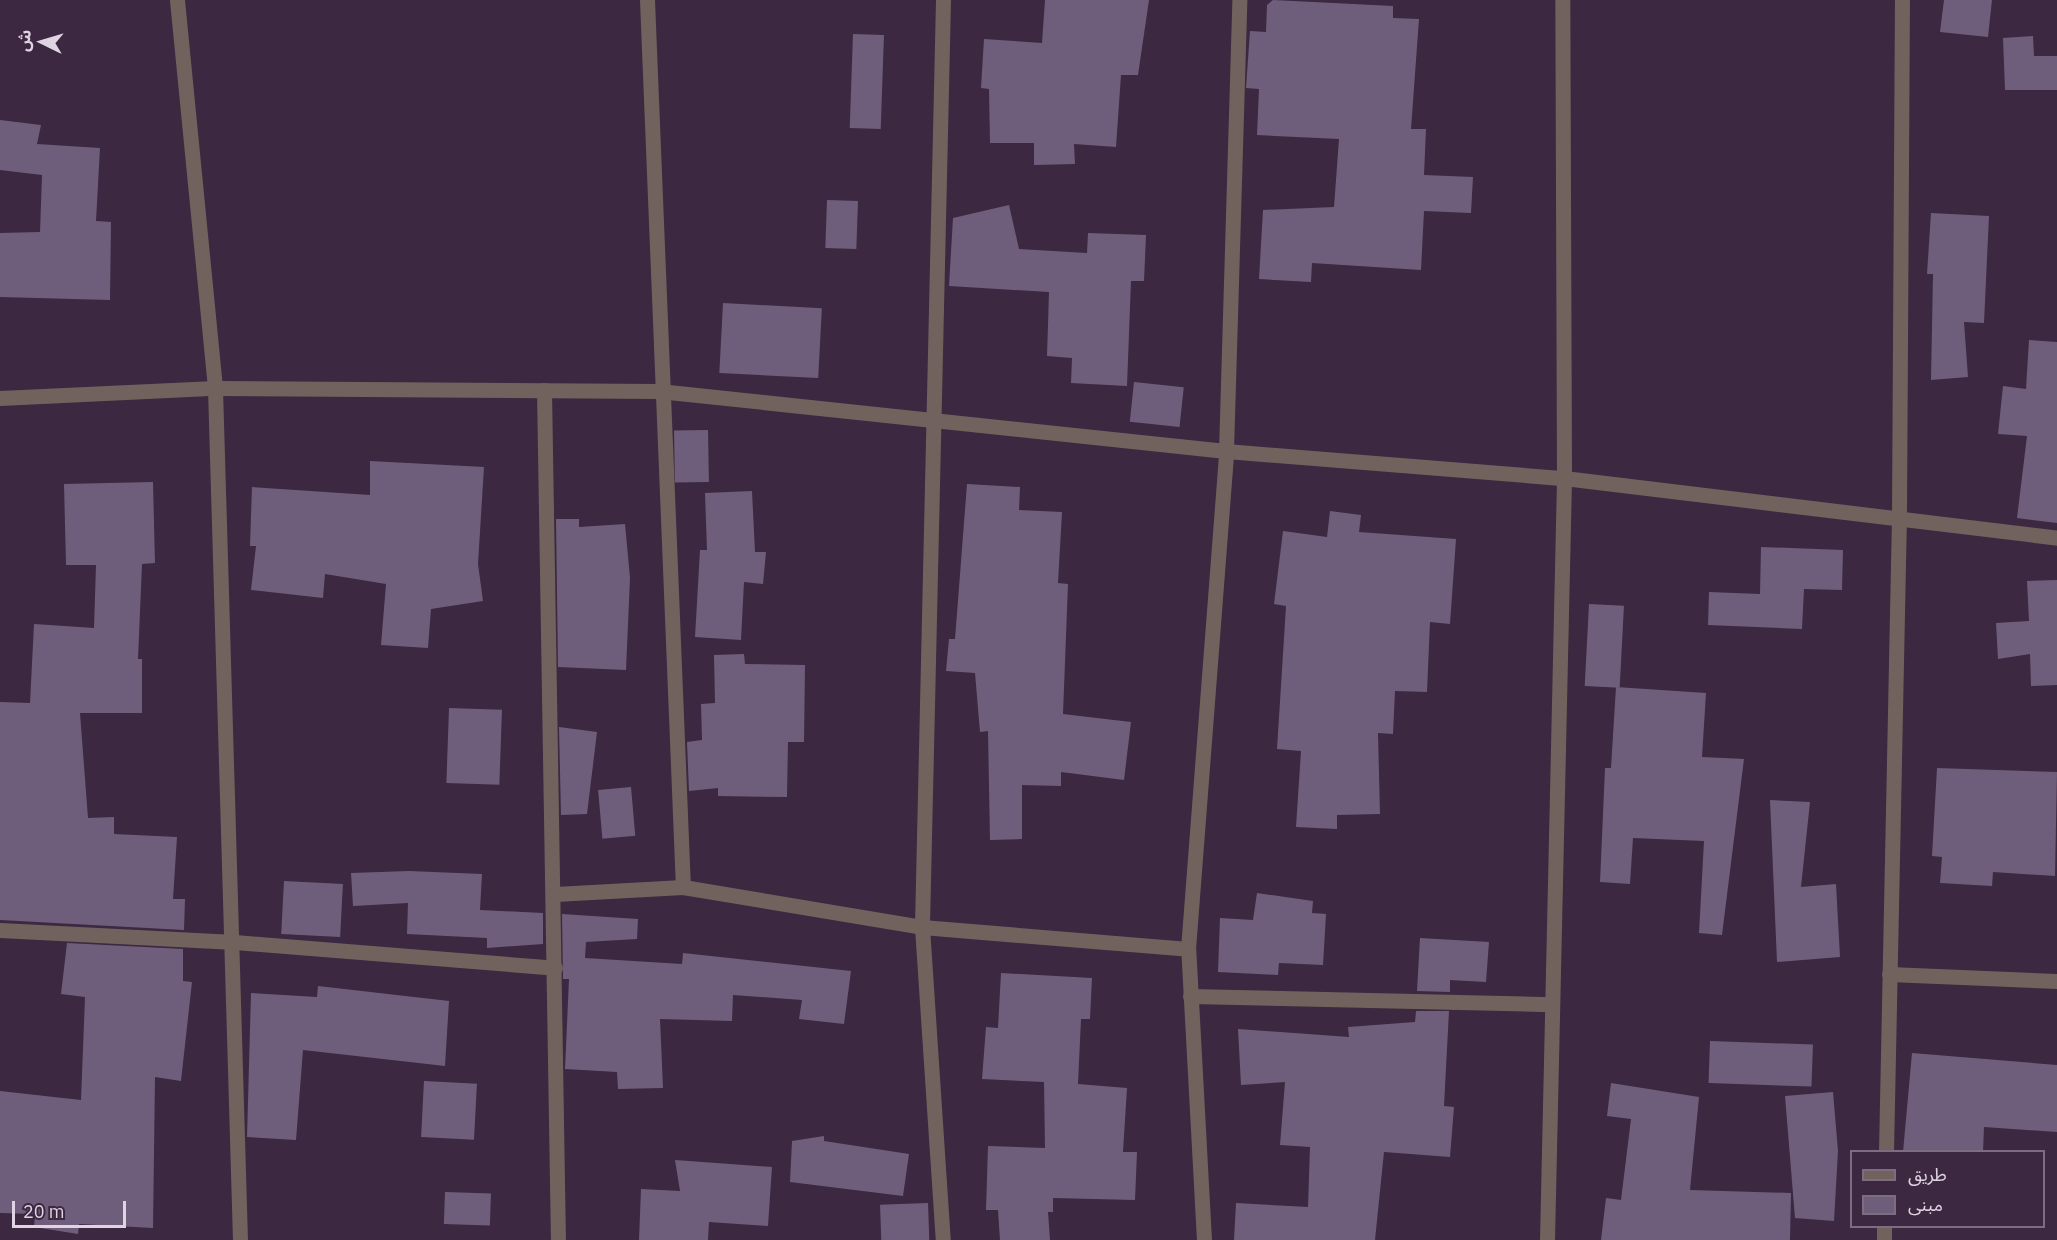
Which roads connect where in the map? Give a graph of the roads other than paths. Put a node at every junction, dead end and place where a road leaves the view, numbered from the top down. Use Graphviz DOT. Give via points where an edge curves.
graph roads {
  1 [pos="177,0"];
  2 [pos="647,0"];
  3 [pos="943,0"];
  4 [pos="1239,0"];
  5 [pos="1562,0"];
  6 [pos="1902,0"];
  7 [pos="215,388"];
  8 [pos="544,390"];
  9 [pos="659,391"];
  10 [pos="0,398"];
  11 [pos="935,417"];
  12 [pos="1226,450"];
  13 [pos="1564,478"];
  14 [pos="1899,515"];
  15 [pos="2057,538"];
  16 [pos="683,887"];
  17 [pos="555,894"];
  18 [pos="922,927"];
  19 [pos="0,930"];
  20 [pos="235,942"];
  21 [pos="1188,949"];
  22 [pos="555,968"];
  23 [pos="1889,974"];
  24 [pos="2057,981"];
  25 [pos="1190,996"];
  26 [pos="1550,1004"];
  27 [pos="1886,1150"];
  28 [pos="240,1240"];
  29 [pos="558,1240"];
  30 [pos="943,1240"];
  31 [pos="1204,1240"];
  32 [pos="1547,1240"];
  1 -- 7 [label="street"];
  2 -- 9 [label="street"];
  3 -- 11 [label="street"];
  4 -- 12 [label="street"];
  5 -- 13 [label="street"];
  6 -- 14 [label="street"];
  7 -- 8 [label="street"];
  7 -- 10 [label="street"];
  7 -- 20 [label="street"];
  8 -- 9 [label="street"];
  8 -- 17 [label="street"];
  9 -- 11 [label="street"];
  9 -- 16 [label="street"];
  11 -- 12 [label="street"];
  11 -- 18 [label="street"];
  12 -- 13 [label="street"];
  12 -- 21 [label="street"];
  13 -- 14 [label="street"];
  13 -- 26 [label="street"];
  14 -- 15 [label="street"];
  14 -- 23 [label="street"];
  16 -- 17 [label="street"];
  16 -- 18 [label="street"];
  17 -- 22 [label="street"];
  18 -- 21 [label="street"];
  18 -- 30 [label="street"];
  19 -- 20 [label="street"];
  20 -- 22 [label="street"];
  20 -- 28 [label="street"];
  21 -- 25 [label="street"];
  22 -- 29 [label="street"];
  23 -- 24 [label="street"];
  23 -- 27 [label="street"];
  25 -- 26 [label="street"];
  25 -- 31 [label="street"];
  26 -- 32 [label="street"];
}
